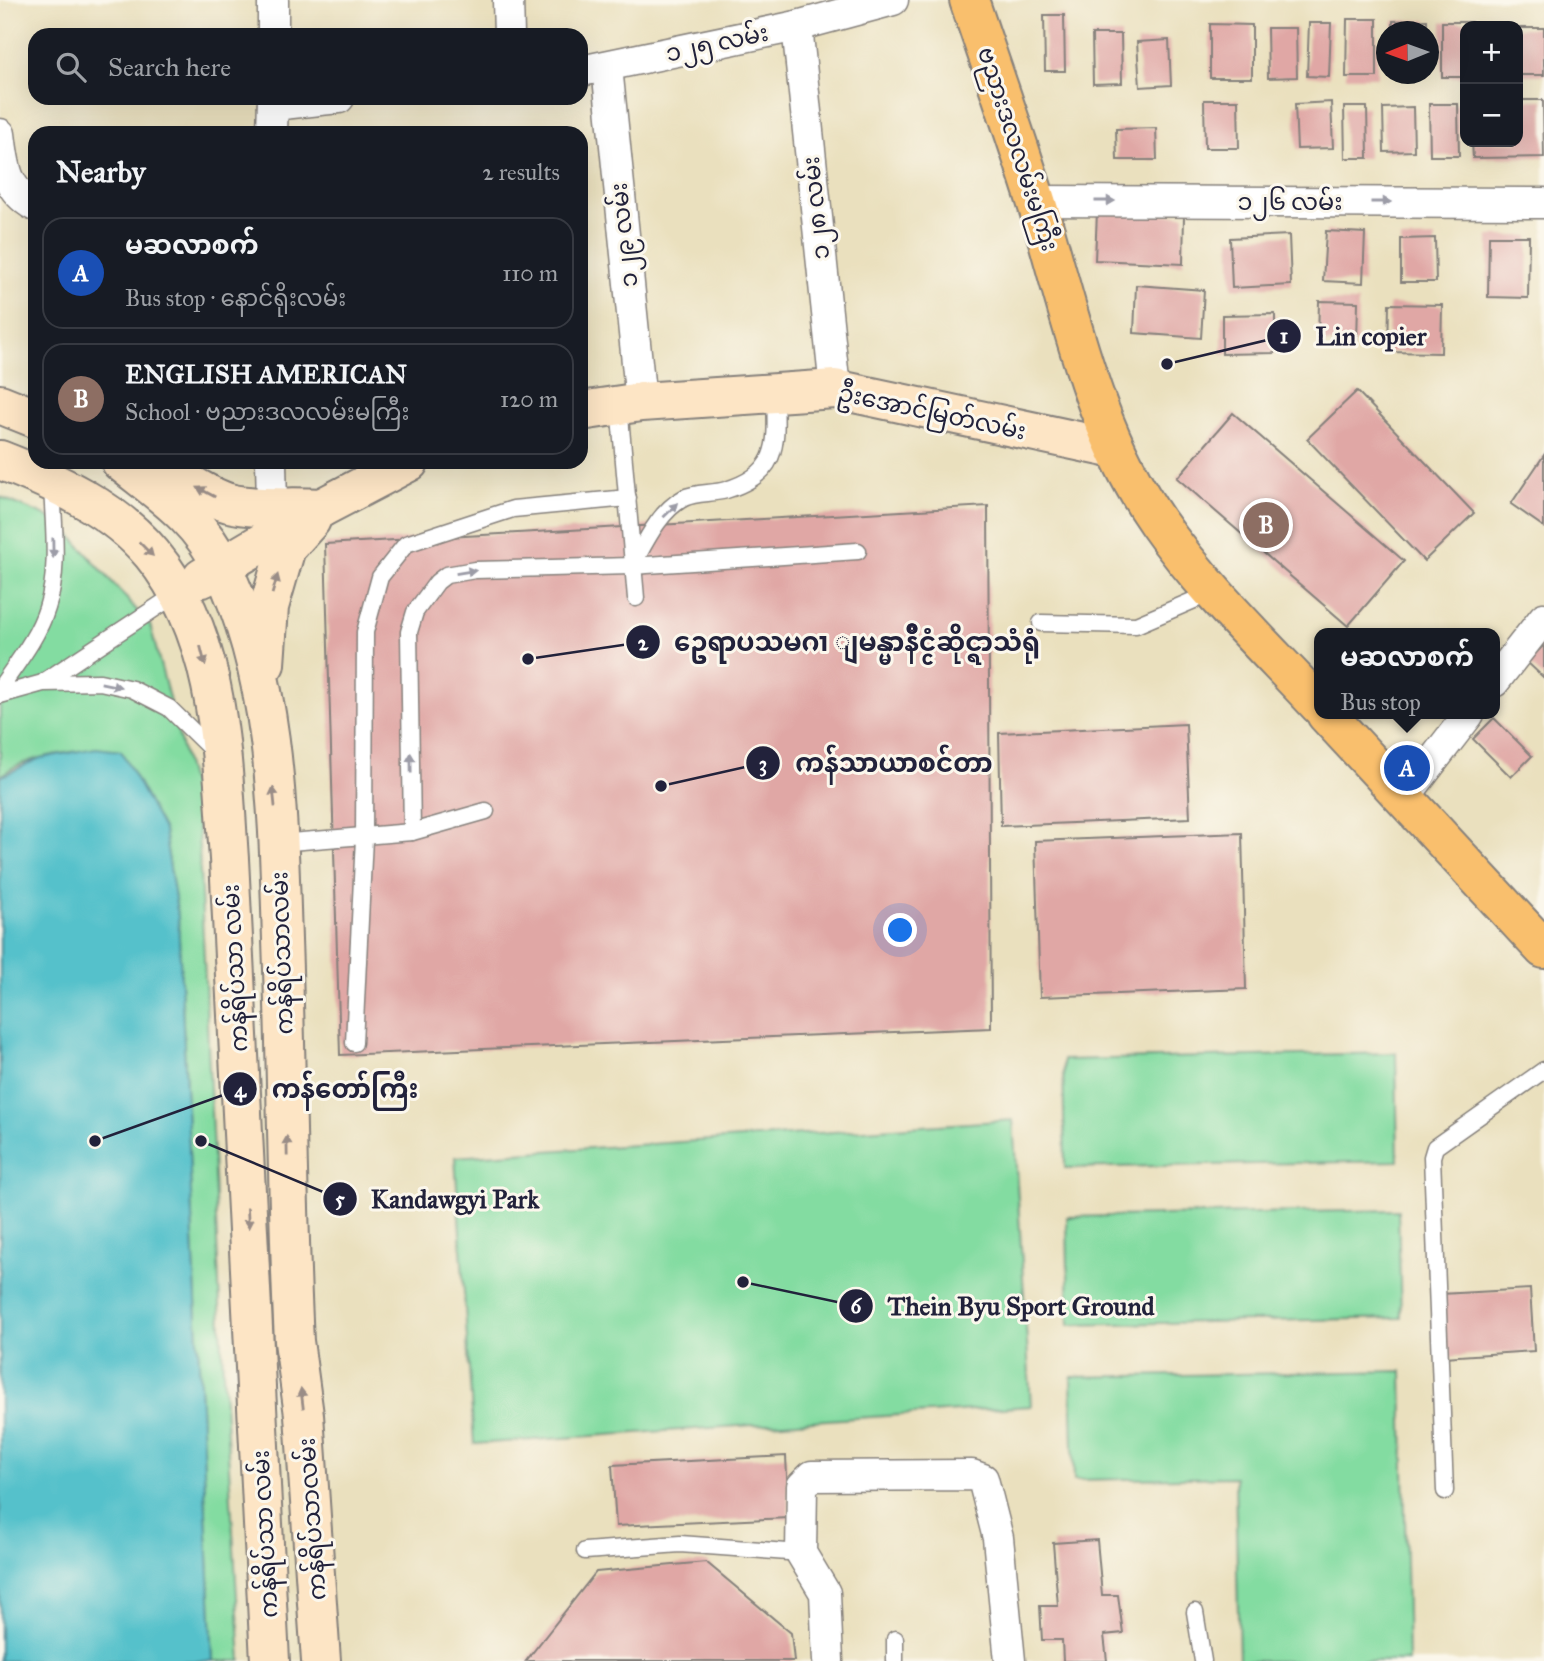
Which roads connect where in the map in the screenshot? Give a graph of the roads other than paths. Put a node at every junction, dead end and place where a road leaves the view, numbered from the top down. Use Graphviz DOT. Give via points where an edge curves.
graph roads {
  1 [pos="273,0"];
  2 [pos="508,0"];
  3 [pos="893,0"];
  4 [pos="969,0"];
  5 [pos="797,26"];
  6 [pos="273,28"];
  7 [pos="509,28"];
  8 [pos="594,69"];
  9 [pos="306,105"];
  10 [pos="272,112"];
  11 [pos="0,134"];
  12 [pos="1036,201"];
  13 [pos="28,202"];
  14 [pos="1544,202"];
  15 [pos="835,389"];
  16 [pos="775,392"];
  17 [pos="0,404"];
  18 [pos="630,404"];
  19 [pos="588,410"];
  20 [pos="28,415"];
  21 [pos="1115,449"];
  22 [pos="0,460"];
  23 [pos="130,469"];
  24 [pos="165,469"];
  25 [pos="271,469"];
  26 [pos="396,469"];
  27 [pos="52,480"];
  28 [pos="628,498"];
  29 [pos="272,505"];
  30 [pos="321,508"];
  31 [pos="858,551"];
  32 [pos="222,565"];
  33 [pos="632,566"];
  34 [pos="1214,591"];
  35 [pos="179,592"];
  36 [pos="636,598"];
  37 [pos="1544,618"];
  38 [pos="1041,622"];
  39 [pos="1500,674"];
  40 [pos="43,683"];
  41 [pos="0,688"];
  42 [pos="0,695"];
  43 [pos="1314,699"];
  44 [pos="264,700"];
  45 [pos="1331,719"];
  46 [pos="1465,719"];
  47 [pos="222,759"];
  48 [pos="1404,798"];
  49 [pos="486,811"];
  50 [pos="412,832"];
  51 [pos="364,838"];
  52 [pos="278,843"];
  53 [pos="1544,949"];
  54 [pos="354,1043"];
  55 [pos="1544,1070"];
  56 [pos="1445,1491"];
  57 [pos="584,1551"];
  58 [pos="801,1553"];
  59 [pos="1195,1612"];
  60 [pos="894,1639"];
  61 [pos="270,1661"];
  62 [pos="321,1661"];
  63 [pos="828,1661"];
  64 [pos="895,1661"];
  65 [pos="1010,1661"];
  66 [pos="1203,1661"];
  1 -- 6 [label="street"];
  2 -- 7 [label="street"];
  3 -- 5 [label="street, ၁၂၅ လမ်း"];
  4 -- 12 [label="main road, ဗညားဒလလမ်းမကြီး"];
  5 -- 8 [label="street, ၁၂၅ လမ်း"];
  5 -- 15 [label="street, ၁၂၈ လမ်း"];
  8 -- 18 [label="street, ၁၂၉ လမ်း"];
  9 -- 10 [label="street"];
  11 -- 13 [label="street" via="4,169 19,197"];
  12 -- 14 [label="street, ၁၂၆ လမ်း, one-way"];
  12 -- 21 [label="main road, ဗညားဒလလမ်းမကြီး" via="1091,389"];
  15 -- 16 [label="main road, ဦးအောင်မြတ်လမ်း"];
  15 -- 21 [label="main road, ဦးအောင်မြတ်လမ်း"];
  16 -- 18 [label="main road, ဦးအောင်မြတ်လမ်း"];
  33 -- 16 [label="lane, one-way" via="654,527 684,498 727,490 759,476 776,446"];
  17 -- 20 [label="main road"];
  18 -- 19 [label="main road, ဦးအောင်မြတ်လမ်း"];
  18 -- 28 [label="lane"];
  21 -- 34 [label="main road" via="1158,523"];
  22 -- 27 [label="main road, ကန်ရိပ်သာ လမ်း"];
  23 -- 32 [label="main road, ကန်ရိပ်သာလမ်း" via="187,514"];
  29 -- 24 [label="main road, one-way" via="231,503"];
  25 -- 29 [label="street"];
  26 -- 30 [label="main road"];
  27 -- 35 [label="main road, ကန်ရိပ်သာ လမ်း, one-way" via="114,519 151,553"];
  27 -- 41 [label="lane, one-way" via="53,564 48,607"];
  28 -- 33 [label="lane"];
  28 -- 51 [label="lane" via="513,509 406,544 399,552 380,577 365,632"];
  29 -- 30 [label="main road"];
  30 -- 32 [label="main road"];
  44 -- 30 [label="main road, one-way" via="269,607 285,548"];
  31 -- 33 [label="lane"];
  32 -- 35 [label="main road"];
  32 -- 44 [label="main road, ကန်ရိပ်သာလမ်း" via="247,631"];
  33 -- 36 [label="lane"];
  50 -- 33 [label="lane, one-way" via="409,632 415,612 438,582 446,575 475,570"];
  34 -- 38 [label="lane" via="1136,625"];
  34 -- 43 [label="main road"];
  35 -- 40 [label="lane"];
  35 -- 47 [label="main road, ကန်ရိပ်သာ လမ်း, one-way" via="203,651"];
  37 -- 39 [label="street"];
  40 -- 42 [label="lane"];
  40 -- 47 [label="lane, one-way" via="100,682 132,689 169,708"];
  52 -- 44 [label="main road, ကန်ရိပ်သာလမ်း, one-way"];
  45 -- 48 [label="main road"];
  46 -- 48 [label="street"];
  47 -- 61 [label="main road, ကန်ရိပ်သာ လမ်း, one-way"];
  48 -- 53 [label="main road"];
  49 -- 50 [label="lane"];
  50 -- 51 [label="lane"];
  51 -- 52 [label="lane"];
  51 -- 54 [label="lane"];
  62 -- 52 [label="main road, ကန်ရိပ်သာလမ်း, one-way" via="316,1553 293,1316"];
  55 -- 56 [label="lane" via="1435,1147 1432,1157"];
  57 -- 58 [label="lane" via="680,1544"];
  58 -- 63 [label="street" via="825,1593"];
  58 -- 65 [label="street" via="802,1486 812,1476 972,1475 983,1479 998,1538"];
  59 -- 66 [label="lane"];
  60 -- 64 [label="lane"];
}
